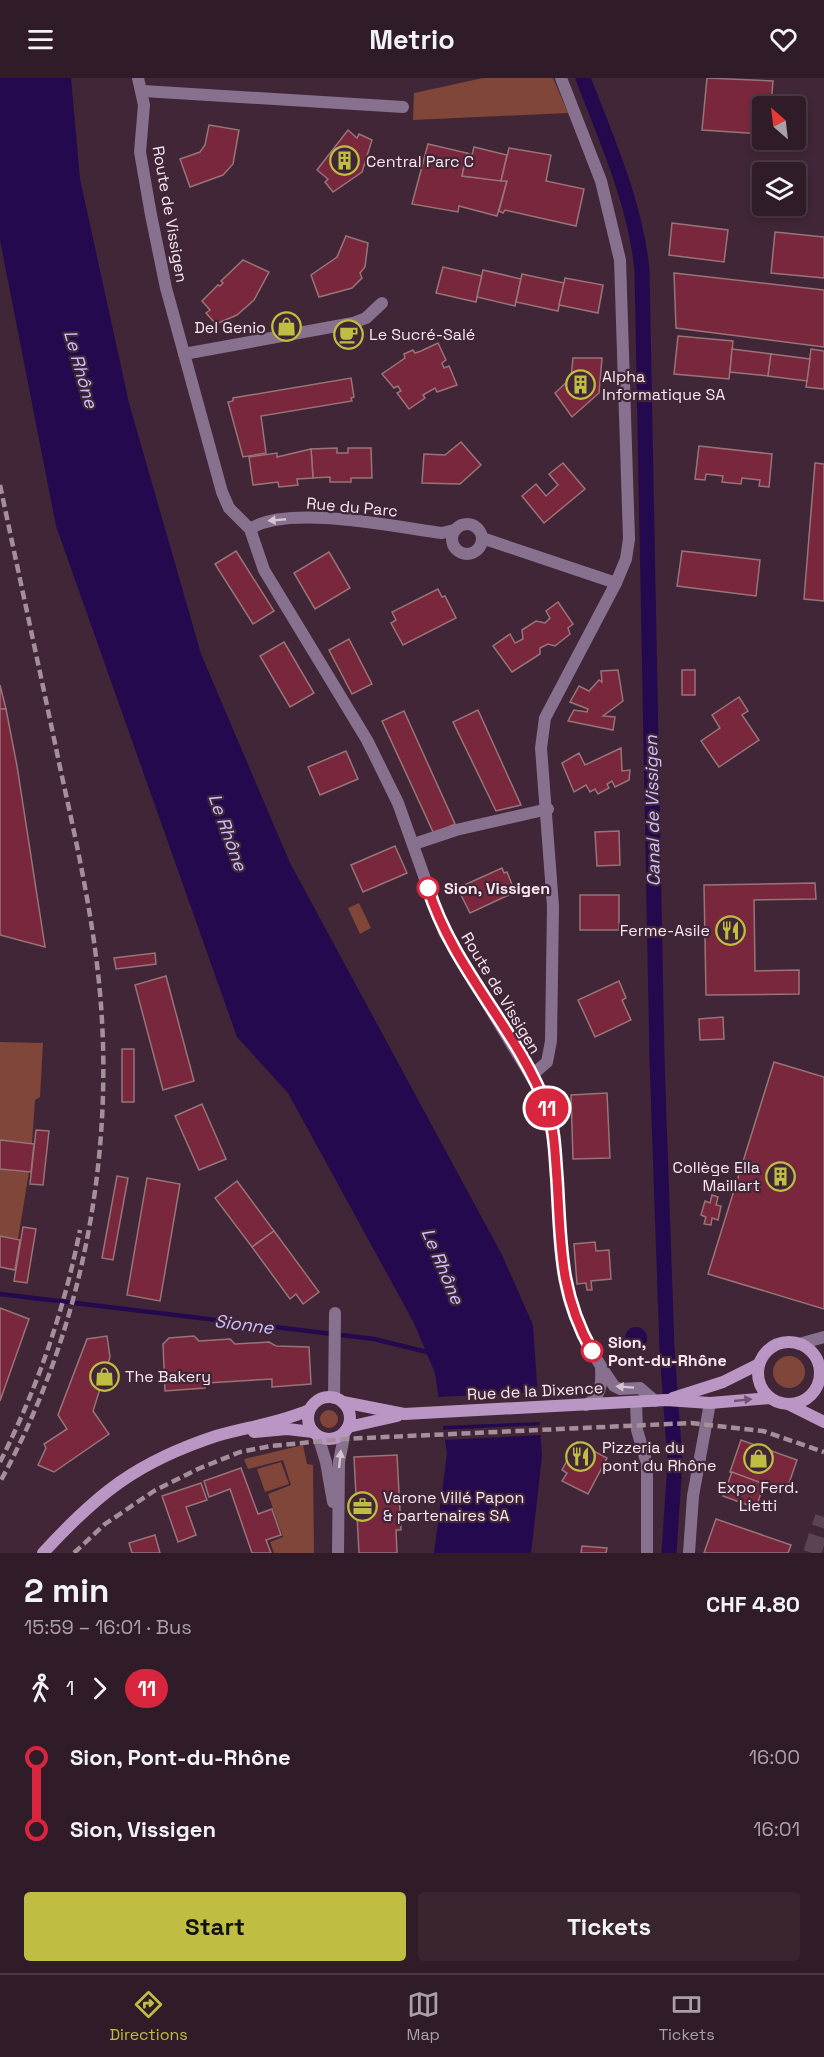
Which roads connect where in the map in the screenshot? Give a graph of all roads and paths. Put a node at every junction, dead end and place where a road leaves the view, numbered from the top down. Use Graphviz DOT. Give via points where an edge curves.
graph roads {
  1 [pos="138,78"];
  2 [pos="561,78"];
  3 [pos="143,91"];
  4 [pos="403,107"];
  5 [pos="382,303"];
  6 [pos="184,354"];
  7 [pos="250,529"];
  8 [pos="454,530"];
  9 [pos="482,538"];
  10 [pos="616,584"];
  11 [pos="548,809"];
  12 [pos="414,844"];
  13 [pos="532,1075"];
  14 [pos="335,1313"];
  15 [pos="824,1337"];
  16 [pos="800,1344"];
  17 [pos="759,1364"];
  18 [pos="601,1367"];
  19 [pos="739,1376"];
  20 [pos="822,1379"];
  21 [pos="685,1398"];
  22 [pos="770,1398"];
  23 [pos="339,1400"];
  24 [pos="660,1400"];
  25 [pos="636,1402"];
  26 [pos="710,1403"];
  27 [pos="788,1404"];
  28 [pos="586,1405"];
  29 [pos="309,1410"];
  30 [pos="407,1414"];
  31 [pos="824,1422"];
  32 [pos="346,1429"];
  33 [pos="223,1434"];
  34 [pos="316,1434"];
  35 [pos="337,1530"];
  36 [pos="43,1553"];
  37 [pos="338,1553"];
  38 [pos="646,1553"];
  39 [pos="688,1553"];
  1 -- 3 [label="street, Route de Vissigen"];
  2 -- 10 [label="street" via="601,181 621,267 629,538"];
  3 -- 4 [label="street"];
  3 -- 6 [label="street, Route de Vissigen" via="143,171"];
  5 -- 6 [label="street" via="366,318 353,323"];
  6 -- 7 [label="street, Route de Vissigen" via="222,492 229,508"];
  8 -- 7 [label="street, Rue du Parc, one-way" via="442,533 346,520 306,519 265,521"];
  7 -- 12 [label="street, Route de Vissigen" via="264,570 367,740"];
  8 -- 9 [label="street, Rue du Parc" via="461,524 471,524 479,529"];
  8 -- 9 [label="street" via="453,546 465,555 479,548"];
  9 -- 10 [label="street, Rue du Parc"];
  10 -- 11 [label="street" via="546,713 541,748"];
  11 -- 12 [label="street"];
  11 -- 13 [label="street" via="553,906 551,1041 547,1062"];
  12 -- 13 [label="street, Route de Vissigen" via="444,932"];
  13 -- 18 [label="street, Route de Vissigen" via="548,1111 554,1147 567,1293"];
  14 -- 23 [label="street"];
  15 -- 16 [label="street"];
  16 -- 17 [label="main road, Rue de la Dixence" via="775,1345"];
  16 -- 20 [label="main road" via="814,1355"];
  17 -- 19 [label="main road, Rue de la Dixence"];
  17 -- 22 [label="main road" via="759,1384"];
  24 -- 18 [label="street, Route de Vissigen, one-way" via="640,1388 614,1386"];
  18 -- 28 [label="street" via="599,1394"];
  19 -- 21 [label="main road, Rue de la Dixence"];
  19 -- 26 [label="main road, Rue de la Dixence" via="711,1397"];
  20 -- 27 [label="main road" via="807,1399"];
  21 -- 24 [label="main road, Rue de la Dixence"];
  21 -- 26 [label="main road, Rue de la Dixence"];
  26 -- 22 [label="main road, Rue de la Dixence, one-way"];
  22 -- 27 [label="main road, Rue de la Dixence"];
  23 -- 29 [label="main road" via="319,1399"];
  23 -- 30 [label="main road, Rue de la Dixence"];
  23 -- 32 [label="main road" via="350,1415"];
  24 -- 25 [label="main road, Rue de la Dixence"];
  25 -- 28 [label="main road, Rue de la Dixence"];
  25 -- 38 [label="street" via="637,1430 647,1464"];
  26 -- 39 [label="street" via="693,1496"];
  27 -- 31 [label="main road, Rue de la Dixence"];
  28 -- 30 [label="main road, Rue de la Dixence"];
  29 -- 33 [label="main road"];
  29 -- 34 [label="main road" via="308,1422"];
  30 -- 32 [label="main road, Rue de la Dixence"];
  32 -- 34 [label="main road" via="334,1438"];
  35 -- 32 [label="street, one-way" via="339,1462"];
  33 -- 34 [label="main road" via="287,1430"];
  33 -- 36 [label="main road" via="159,1457 124,1477 77,1516"];
  34 -- 35 [label="street" via="327,1462"];
  35 -- 37 [label="street"];
}
